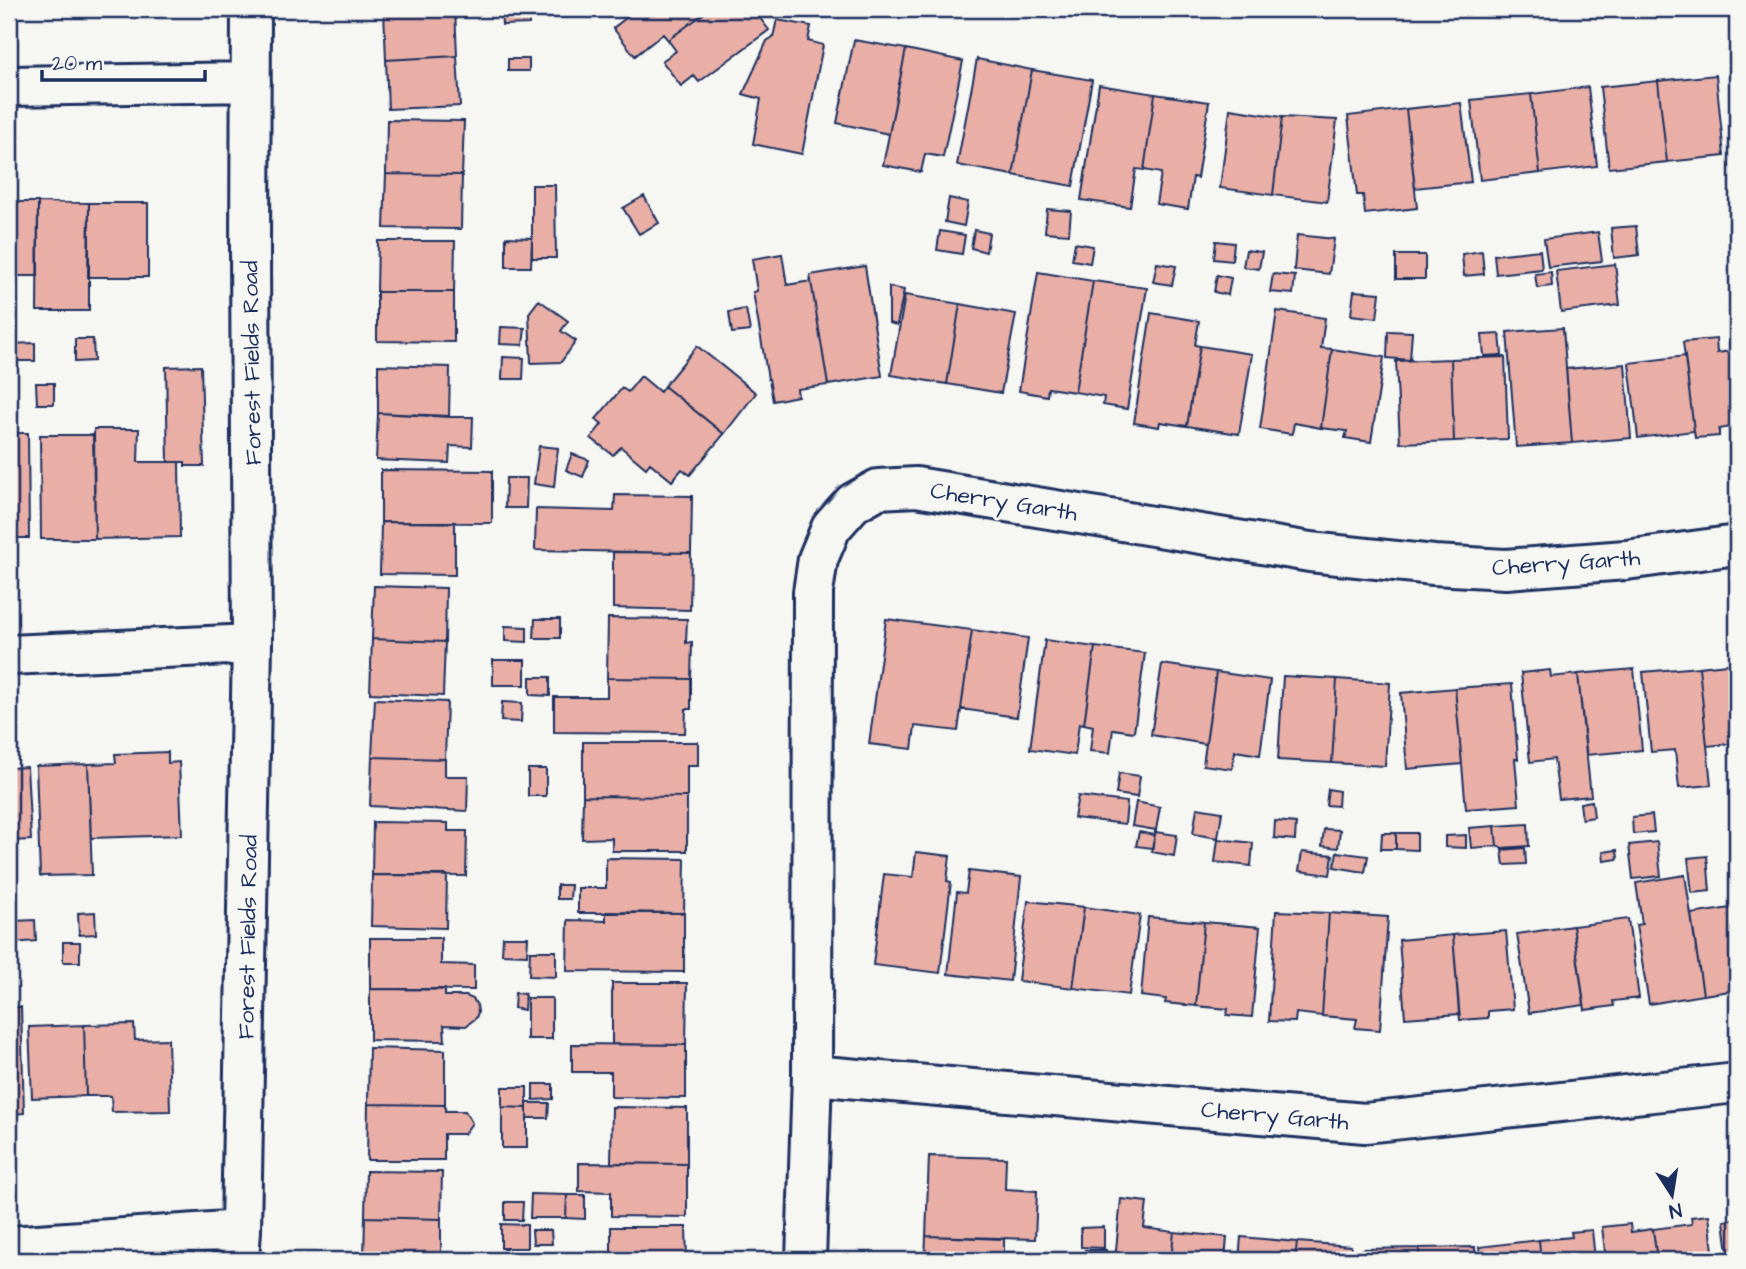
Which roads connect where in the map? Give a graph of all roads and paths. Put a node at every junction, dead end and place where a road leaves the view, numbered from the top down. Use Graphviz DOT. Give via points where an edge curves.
graph roads {
  1 [pos="251,9"];
  2 [pos="251,82"];
  3 [pos="9,86"];
  4 [pos="1737,545"];
  5 [pos="252,644"];
  6 [pos="9,655"];
  7 [pos="812,1075"];
  8 [pos="1737,1083"];
  9 [pos="240,1245"];
  10 [pos="9,1246"];
  11 [pos="806,1260"];
  1 -- 2 [label="street, Forest Fields Road"];
  2 -- 3 [label="street"];
  2 -- 5 [label="street, Forest Fields Road"];
  4 -- 7 [label="street, Cherry Garth" via="1506,569 1434,565 1310,552 916,487 877,489 853,503 831,528 818,559 813,592"];
  5 -- 6 [label="street"];
  5 -- 9 [label="street, Forest Fields Road"];
  7 -- 8 [label="street, Cherry Garth" via="1366,1123"];
  7 -- 11 [label="street, Cherry Garth"];
  9 -- 10 [label="street, Forest Fields Road"];
}
